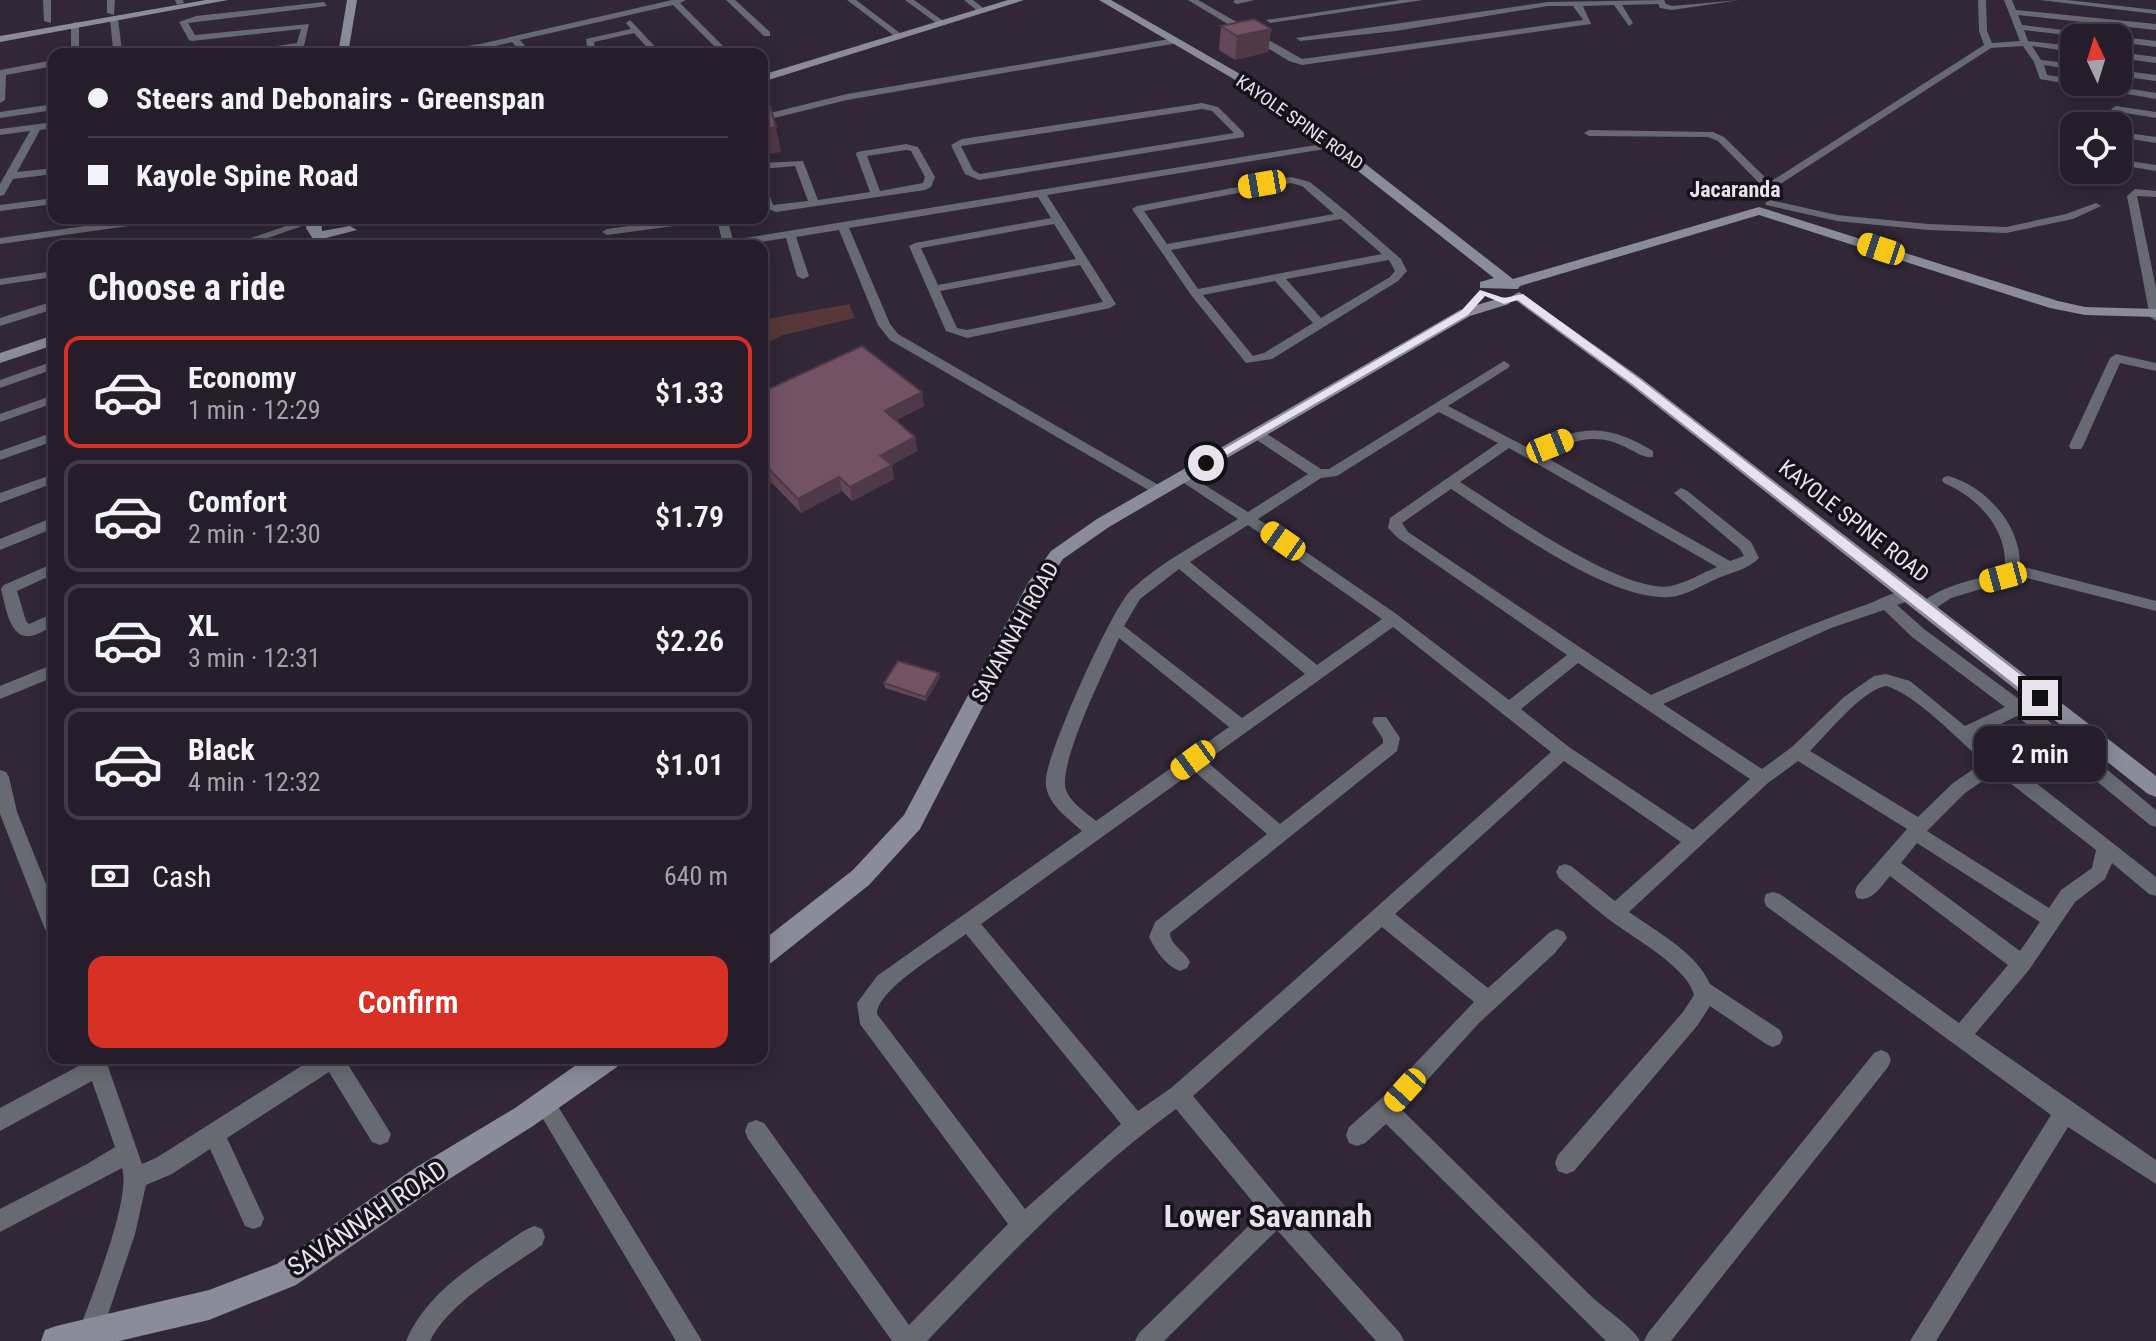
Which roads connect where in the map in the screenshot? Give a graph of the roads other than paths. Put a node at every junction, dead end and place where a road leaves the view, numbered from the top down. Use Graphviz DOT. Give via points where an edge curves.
graph roads {
  1 [pos="47,0"];
  2 [pos="111,0"];
  3 [pos="223,0"];
  4 [pos="352,0"];
  5 [pos="730,0"];
  6 [pos="851,0"];
  7 [pos="909,0"];
  8 [pos="968,0"];
  9 [pos="1019,0"];
  10 [pos="1104,0"];
  11 [pos="1192,0"];
  12 [pos="1251,0"];
  13 [pos="1318,0"];
  14 [pos="1419,0"];
  15 [pos="1736,0"];
  16 [pos="1982,0"];
  17 [pos="2008,0"];
  18 [pos="2044,0"];
  19 [pos="679,1"];
  20 [pos="1615,1"];
  21 [pos="1660,1"];
  22 [pos="1716,1"];
  23 [pos="1237,2"];
  24 [pos="1573,2"];
  25 [pos="324,4"];
  26 [pos="983,11"];
  27 [pos="1331,11"];
  28 [pos="2013,12"];
  29 [pos="2156,12"];
  30 [pos="621,13"];
  31 [pos="112,16"];
  32 [pos="1270,20"];
  33 [pos="48,21"];
  34 [pos="942,23"];
  35 [pos="1629,23"];
  36 [pos="75,25"];
  37 [pos="2019,27"];
  38 [pos="2156,27"];
  39 [pos="636,30"];
  40 [pos="1355,31"];
  41 [pos="2060,32"];
  42 [pos="767,34"];
  43 [pos="900,36"];
  44 [pos="192,38"];
  45 [pos="513,38"];
  46 [pos="1300,38"];
  47 [pos="0,39"];
  48 [pos="2132,40"];
  49 [pos="1175,41"];
  50 [pos="2025,43"];
  51 [pos="2156,44"];
  52 [pos="1989,46"];
  53 [pos="2060,47"];
  54 [pos="75,48"];
  55 [pos="117,48"];
  56 [pos="192,48"];
  57 [pos="300,48"];
  58 [pos="344,48"];
  59 [pos="471,48"];
  60 [pos="522,48"];
  61 [pos="591,48"];
  62 [pos="652,48"];
  63 [pos="722,48"];
  64 [pos="1378,52"];
  65 [pos="2132,57"];
  66 [pos="2156,60"];
  67 [pos="2038,62"];
  68 [pos="48,64"];
  69 [pos="2060,65"];
  70 [pos="1,73"];
  71 [pos="2132,75"];
  72 [pos="768,77"];
  73 [pos="2156,78"];
  74 [pos="2156,96"];
  75 [pos="0,100"];
  76 [pos="48,108"];
  77 [pos="2116,109"];
  78 [pos="0,115"];
  79 [pos="2156,115"];
  80 [pos="768,117"];
  81 [pos="48,126"];
  82 [pos="37,127"];
  83 [pos="0,132"];
  84 [pos="1589,133"];
  85 [pos="2132,137"];
  86 [pos="2156,140"];
  87 [pos="1334,145"];
  88 [pos="1169,148"];
  89 [pos="1227,164"];
  90 [pos="2132,164"];
  91 [pos="768,166"];
  92 [pos="2156,168"];
  93 [pos="1187,171"];
  94 [pos="48,172"];
  95 [pos="10,176"];
  96 [pos="1246,187"];
  97 [pos="1769,187"];
  98 [pos="896,191"];
  99 [pos="0,193"];
  100 [pos="876,194"];
  101 [pos="1041,194"];
  102 [pos="2156,194"];
  103 [pos="48,202"];
  104 [pos="814,204"];
  105 [pos="2096,206"];
  106 [pos="768,207"];
  107 [pos="1768,207"];
  108 [pos="0,208"];
  109 [pos="1344,215"];
  110 [pos="906,216"];
  111 [pos="1056,220"];
  112 [pos="116,224"];
  113 [pos="301,224"];
  114 [pos="354,224"];
  115 [pos="666,224"];
  116 [pos="843,226"];
  117 [pos="607,232"];
  118 [pos="790,234"];
  119 [pos="252,240"];
  120 [pos="318,240"];
  121 [pos="340,240"];
  122 [pos="760,240"];
  123 [pos="0,241"];
  124 [pos="1163,248"];
  125 [pos="1390,256"];
  126 [pos="1083,261"];
  127 [pos="1484,261"];
  128 [pos="48,275"];
  129 [pos="803,276"];
  130 [pos="1277,276"];
  131 [pos="0,282"];
  132 [pos="1484,288"];
  133 [pos="933,289"];
  134 [pos="1195,293"];
  135 [pos="1511,294"];
  136 [pos="48,307"];
  137 [pos="1465,313"];
  138 [pos="2156,314"];
  139 [pos="0,322"];
  140 [pos="1320,324"];
  141 [pos="48,342"];
  142 [pos="0,358"];
  143 [pos="1504,365"];
  144 [pos="48,367"];
  145 [pos="2156,367"];
  146 [pos="0,384"];
  147 [pos="48,401"];
  148 [pos="1438,406"];
  149 [pos="0,418"];
  150 [pos="1256,433"];
  151 [pos="48,438"];
  152 [pos="1507,443"];
  153 [pos="2076,446"];
  154 [pos="1648,454"];
  155 [pos="1532,455"];
  156 [pos="0,456"];
  157 [pos="1318,474"];
  158 [pos="1182,477"];
  159 [pos="48,480"];
  160 [pos="1949,480"];
  161 [pos="1452,483"];
  162 [pos="1157,490"];
  163 [pos="1681,493"];
  164 [pos="0,498"];
  165 [pos="1251,519"];
  166 [pos="48,525"];
  167 [pos="0,545"];
  168 [pos="1180,562"];
  169 [pos="1730,568"];
  170 [pos="2012,569"];
  171 [pos="48,571"];
  172 [pos="1909,595"];
  173 [pos="1885,602"];
  174 [pos="2156,606"];
  175 [pos="1925,608"];
  176 [pos="1392,620"];
  177 [pos="48,622"];
  178 [pos="1115,627"];
  179 [pos="1578,655"];
  180 [pos="48,673"];
  181 [pos="1315,673"];
  182 [pos="0,693"];
  183 [pos="1651,702"];
  184 [pos="2017,708"];
  185 [pos="1509,709"];
  186 [pos="1380,722"];
  187 [pos="1240,726"];
  188 [pos="1964,734"];
  189 [pos="1563,752"];
  190 [pos="1798,752"];
  191 [pos="1193,760"];
  192 [pos="1996,763"];
  193 [pos="0,777"];
  194 [pos="1762,778"];
  195 [pos="2156,788"];
  196 [pos="4,814"];
  197 [pos="2156,820"];
  198 [pos="1917,830"];
  199 [pos="1095,832"];
  200 [pos="1279,834"];
  201 [pos="1694,841"];
  202 [pos="2105,847"];
  203 [pos="1889,865"];
  204 [pos="1565,872"];
  205 [pos="2156,888"];
  206 [pos="1864,892"];
  207 [pos="1773,900"];
  208 [pos="48,913"];
  209 [pos="1615,913"];
  210 [pos="1382,915"];
  211 [pos="2051,919"];
  212 [pos="969,924"];
  213 [pos="1557,938"];
  214 [pos="768,950"];
  215 [pos="1180,962"];
  216 [pos="2022,964"];
  217 [pos="1703,990"];
  218 [pos="1488,1001"];
  219 [pos="1961,1035"];
  220 [pos="1773,1037"];
  221 [pos="1881,1060"];
  222 [pos="93,1064"];
  223 [pos="97,1064"];
  224 [pos="323,1064"];
  225 [pos="336,1064"];
  226 [pos="599,1064"];
  227 [pos="1178,1095"];
  228 [pos="544,1102"];
  229 [pos="1387,1110"];
  230 [pos="2065,1112"];
  231 [pos="0,1120"];
  232 [pos="1136,1125"];
  233 [pos="756,1131"];
  234 [pos="214,1133"];
  235 [pos="380,1134"];
  236 [pos="1357,1135"];
  237 [pos="125,1153"];
  238 [pos="1566,1163"];
  239 [pos="2156,1173"];
  240 [pos="136,1178"];
  241 [pos="1277,1214"];
  242 [pos="253,1218"];
  243 [pos="0,1221"];
  244 [pos="1023,1225"];
  245 [pos="534,1237"];
  246 [pos="88,1338"];
  247 [pos="56,1341"];
  248 [pos="418,1341"];
  249 [pos="690,1341"];
  250 [pos="908,1341"];
  251 [pos="1147,1341"];
  252 [pos="1392,1341"];
  253 [pos="1628,1341"];
  254 [pos="1656,1341"];
  255 [pos="1922,1341"];
  1 -- 33 [label="street"];
  2 -- 31 [label="street"];
  3 -- 31 [label="main road"];
  4 -- 58 [label="main road"];
  5 -- 42 [label="street"];
  6 -- 43 [label="street"];
  7 -- 34 [label="street"];
  8 -- 26 [label="street"];
  9 -- 26 [label="main road"];
  10 -- 49 [label="main road, KAYOLE SPINE ROAD"];
  11 -- 64 [label="street" via="1298,61"];
  12 -- 23 [label="street"];
  13 -- 27 [label="street"];
  14 -- 27 [label="street"];
  15 -- 22 [label="street"];
  16 -- 52 [label="street"];
  17 -- 28 [label="street"];
  18 -- 29 [label="street"];
  19 -- 30 [label="street"];
  19 -- 63 [label="street"];
  20 -- 21 [label="street"];
  20 -- 24 [label="street"];
  20 -- 35 [label="street"];
  21 -- 22 [label="street" via="1672,8"];
  24 -- 40 [label="street"];
  24 -- 64 [label="street" via="1588,22"];
  25 -- 44 [label="street" via="185,21"];
  26 -- 34 [label="main road"];
  27 -- 32 [label="street"];
  27 -- 40 [label="street"];
  28 -- 37 [label="street"];
  28 -- 38 [label="street"];
  30 -- 39 [label="street"];
  30 -- 45 [label="street"];
  31 -- 36 [label="main road"];
  31 -- 55 [label="street"];
  34 -- 43 [label="main road"];
  36 -- 47 [label="main road"];
  36 -- 54 [label="street"];
  37 -- 41 [label="street"];
  37 -- 50 [label="street"];
  39 -- 61 [label="street" via="589,41"];
  39 -- 62 [label="street"];
  40 -- 46 [label="street"];
  40 -- 64 [label="street"];
  43 -- 72 [label="main road"];
  44 -- 56 [label="street"];
  44 -- 57 [label="street" via="306,26"];
  45 -- 59 [label="street"];
  45 -- 60 [label="street"];
  48 -- 51 [label="street"];
  49 -- 80 [label="street" via="897,88"];
  49 -- 87 [label="main road, KAYOLE SPINE ROAD"];
  50 -- 52 [label="street"];
  50 -- 53 [label="street"];
  50 -- 67 [label="street"];
  52 -- 97 [label="street"];
  65 -- 66 [label="street"];
  67 -- 69 [label="street"];
  67 -- 74 [label="street" via="2043,77"];
  68 -- 70 [label="street"];
  70 -- 75 [label="street"];
  71 -- 73 [label="street"];
  76 -- 78 [label="street"];
  77 -- 79 [label="street"];
  81 -- 82 [label="street"];
  82 -- 83 [label="street"];
  82 -- 95 [label="street"];
  84 -- 97 [label="street" via="1710,134"];
  85 -- 86 [label="street"];
  87 -- 89 [label="street"];
  87 -- 127 [label="main road, KAYOLE SPINE ROAD"];
  88 -- 88 [label="street" via="1237,137 1240,132 1215,109 1202,106 956,145 969,172 979,177"];
  88 -- 93 [label="street"];
  89 -- 93 [label="street"];
  89 -- 96 [label="street"];
  90 -- 92 [label="street"];
  91 -- 104 [label="street" via="799,163"];
  93 -- 101 [label="street"];
  94 -- 95 [label="street"];
  95 -- 99 [label="street"];
  96 -- 109 [label="street" via="1299,181"];
  96 -- 124 [label="street" via="1139,207"];
  97 -- 107 [label="street"];
  98 -- 100 [label="street"];
  98 -- 100 [label="street" via="921,188 929,181 912,148 861,154"];
  98 -- 110 [label="street"];
  100 -- 104 [label="street"];
  101 -- 110 [label="street"];
  101 -- 111 [label="street"];
  102 -- 138 [label="street" via="2132,196"];
  103 -- 108 [label="street"];
  104 -- 106 [label="street"];
  105 -- 107 [label="street" via="2006,230 1928,227"];
  107 -- 135 [label="main road, SAVANNAH ROAD"];
  107 -- 138 [label="main road" via="2055,305"];
  109 -- 124 [label="street"];
  109 -- 125 [label="street"];
  110 -- 116 [label="street"];
  111 -- 126 [label="street"];
  111 -- 133 [label="street" via="915,246"];
  112 -- 123 [label="street"];
  113 -- 119 [label="street"];
  114 -- 120 [label="main road"];
  114 -- 121 [label="main road"];
  115 -- 117 [label="street"];
  116 -- 118 [label="street"];
  116 -- 162 [label="street" via="884,325 894,337"];
  118 -- 122 [label="street"];
  118 -- 129 [label="street"];
  124 -- 134 [label="street"];
  125 -- 130 [label="street"];
  125 -- 140 [label="street" via="1401,267 1394,279"];
  126 -- 133 [label="street"];
  126 -- 133 [label="street" via="1109,306 961,335 952,331"];
  127 -- 132 [label="main road"];
  127 -- 135 [label="main road, KAYOLE SPINE ROAD"];
  128 -- 131 [label="street"];
  130 -- 134 [label="street"];
  130 -- 140 [label="street"];
  132 -- 135 [label="main road"];
  132 -- 137 [label="main road, SAVANNAH ROAD"];
  134 -- 140 [label="street" via="1250,360 1268,356"];
  135 -- 137 [label="main road, SAVANNAH ROAD"];
  135 -- 172 [label="main road, KAYOLE SPINE ROAD" via="1635,381"];
  136 -- 139 [label="street"];
  137 -- 150 [label="main road, SAVANNAH ROAD"];
  141 -- 142 [label="main road"];
  143 -- 148 [label="street"];
  144 -- 146 [label="street"];
  145 -- 153 [label="street" via="2116,358"];
  147 -- 149 [label="street"];
  148 -- 152 [label="street"];
  148 -- 157 [label="street" via="1332,473"];
  150 -- 157 [label="street"];
  150 -- 158 [label="main road, SAVANNAH ROAD"];
  151 -- 156 [label="street"];
  152 -- 155 [label="street"];
  152 -- 161 [label="street"];
  154 -- 155 [label="street" via="1623,438 1582,432"];
  155 -- 169 [label="street"];
  157 -- 165 [label="street"];
  158 -- 162 [label="main road, SAVANNAH ROAD"];
  158 -- 165 [label="street"];
  159 -- 164 [label="street"];
  160 -- 170 [label="street" via="1976,494 1987,507 2007,536"];
  161 -- 169 [label="street" via="1599,572 1645,592 1671,592"];
  161 -- 179 [label="street" via="1402,514 1395,528"];
  162 -- 214 [label="main road, SAVANNAH ROAD" via="1073,542 1051,562 912,822 858,883"];
  163 -- 169 [label="street" via="1751,553 1747,562"];
  165 -- 168 [label="street"];
  165 -- 176 [label="street"];
  166 -- 167 [label="street"];
  168 -- 178 [label="street" via="1135,595"];
  168 -- 181 [label="street"];
  170 -- 174 [label="street"];
  170 -- 175 [label="street" via="2003,577 1946,594"];
  171 -- 177 [label="street" via="9,589 19,624 27,631"];
  172 -- 173 [label="street"];
  172 -- 175 [label="main road, KAYOLE SPINE ROAD"];
  173 -- 183 [label="street"];
  173 -- 184 [label="street"];
  175 -- 195 [label="main road, KAYOLE SPINE ROAD"];
  176 -- 181 [label="street"];
  176 -- 185 [label="street"];
  178 -- 187 [label="street"];
  178 -- 199 [label="street" via="1054,779 1059,798"];
  179 -- 183 [label="street"];
  179 -- 185 [label="street"];
  180 -- 182 [label="street"];
  181 -- 187 [label="street"];
  183 -- 194 [label="street"];
  184 -- 188 [label="street"];
  184 -- 197 [label="street"];
  185 -- 189 [label="street"];
  186 -- 200 [label="street" via="1392,738 1391,746"];
  187 -- 191 [label="street"];
  188 -- 190 [label="street" via="1904,685 1886,680 1874,682 1850,701"];
  188 -- 192 [label="street"];
  189 -- 201 [label="street"];
  189 -- 210 [label="street"];
  190 -- 194 [label="street"];
  190 -- 198 [label="street"];
  191 -- 199 [label="street"];
  191 -- 200 [label="street"];
  192 -- 198 [label="street" via="1959,788"];
  192 -- 202 [label="street"];
  193 -- 196 [label="street"];
  194 -- 201 [label="street"];
  196 -- 208 [label="street"];
  198 -- 203 [label="street"];
  198 -- 211 [label="street"];
  199 -- 212 [label="street"];
  200 -- 215 [label="street" via="1162,928 1159,937"];
  201 -- 209 [label="street"];
  202 -- 205 [label="street"];
  202 -- 211 [label="street" via="2099,873 2068,896"];
  203 -- 206 [label="street"];
  203 -- 216 [label="street"];
  204 -- 209 [label="street"];
  207 -- 219 [label="street"];
  209 -- 217 [label="street" via="1683,964"];
  210 -- 218 [label="street"];
  210 -- 227 [label="street"];
  211 -- 216 [label="street"];
  212 -- 232 [label="street"];
  212 -- 244 [label="street" via="884,982 867,1003 867,1017"];
  213 -- 218 [label="street"];
  216 -- 219 [label="street"];
  217 -- 220 [label="street"];
  217 -- 238 [label="street" via="1704,999 1690,1019"];
  218 -- 229 [label="street"];
  219 -- 230 [label="street"];
  221 -- 254 [label="street"];
  222 -- 231 [label="street"];
  223 -- 237 [label="street"];
  224 -- 234 [label="street"];
  225 -- 235 [label="street"];
  226 -- 228 [label="main road, SAVANNAH ROAD"];
  227 -- 232 [label="street"];
  227 -- 241 [label="street"];
  228 -- 246 [label="main road, SAVANNAH ROAD" via="286,1275 209,1305"];
  228 -- 249 [label="street"];
  229 -- 236 [label="street"];
  229 -- 253 [label="street" via="1585,1306"];
  230 -- 239 [label="street"];
  230 -- 255 [label="street"];
  232 -- 244 [label="street"];
  233 -- 250 [label="street"];
  234 -- 240 [label="street"];
  234 -- 242 [label="street"];
  237 -- 240 [label="street"];
  237 -- 243 [label="street" via="96,1174"];
  240 -- 246 [label="street" via="124,1234"];
  241 -- 251 [label="street"];
  241 -- 252 [label="street"];
  244 -- 250 [label="street"];
  245 -- 248 [label="street" via="440,1310 422,1328"];
  246 -- 247 [label="main road, SAVANNAH ROAD"];
}
